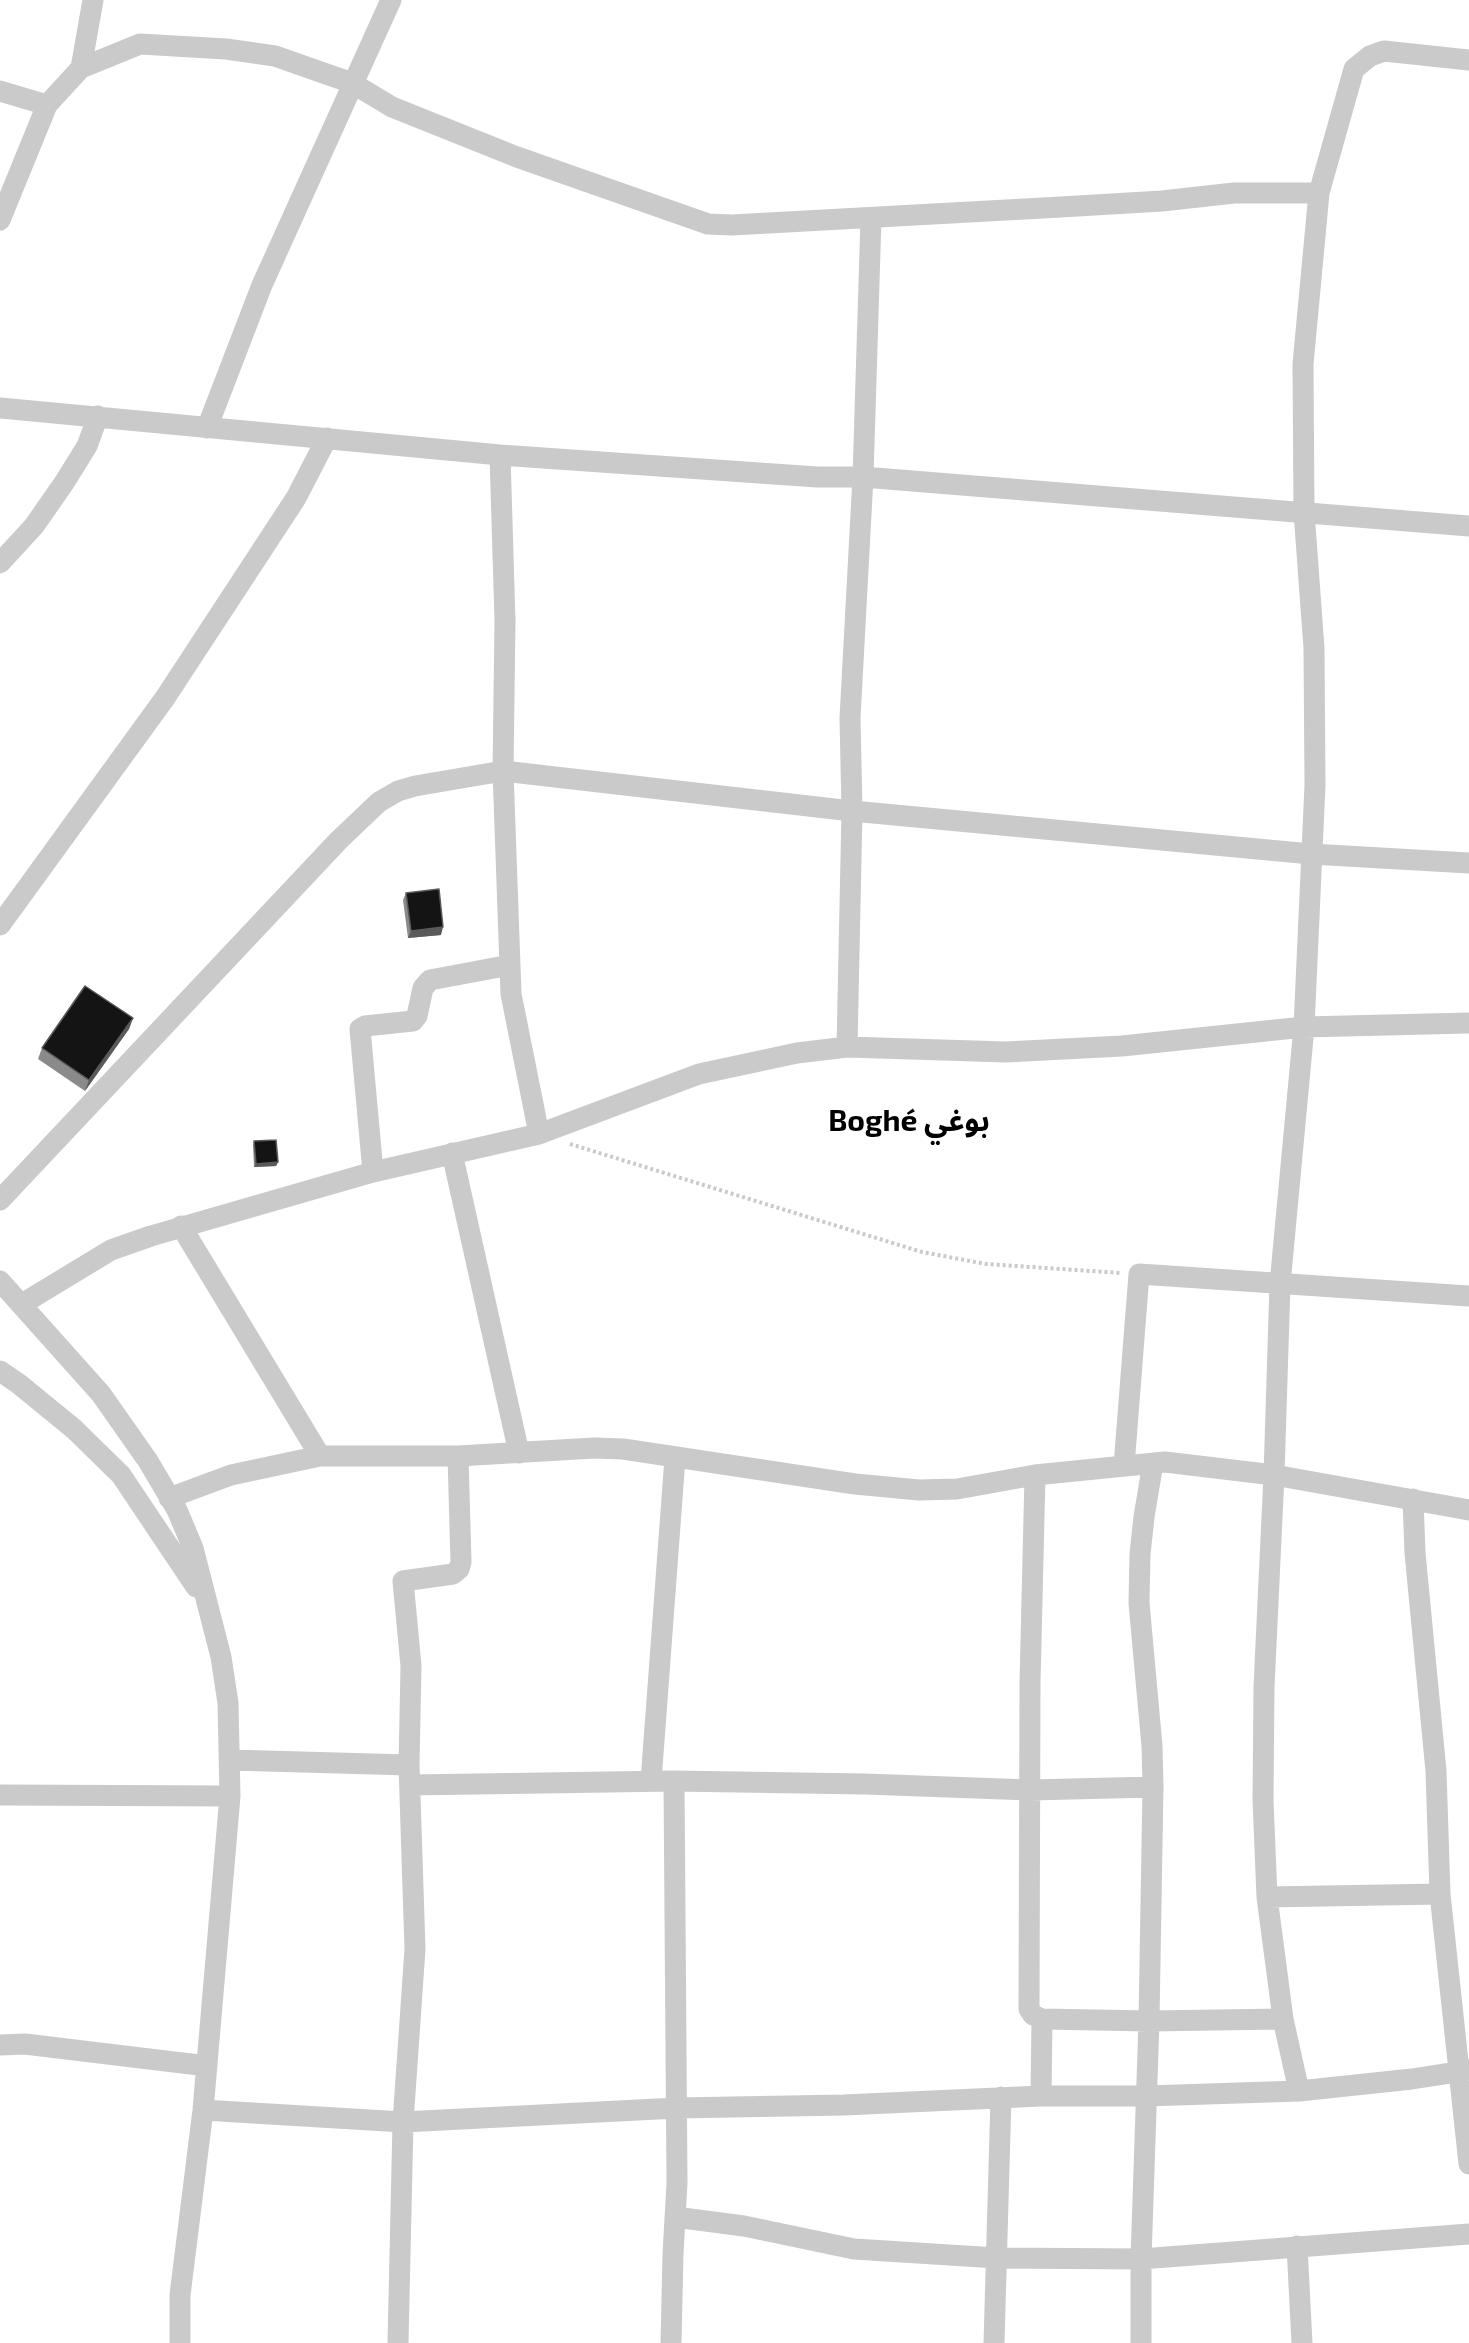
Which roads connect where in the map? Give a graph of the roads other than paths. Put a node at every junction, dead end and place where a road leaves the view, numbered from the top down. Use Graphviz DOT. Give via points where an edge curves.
graph roads {
  1 [pos="93,0"];
  2 [pos="391,0"];
  3 [pos="1469,60"];
  4 [pos="81,68"];
  5 [pos="352,83"];
  6 [pos="0,90"];
  7 [pos="47,105"];
  8 [pos="1319,194"];
  9 [pos="871,218"];
  10 [pos="0,220"];
  11 [pos="0,408"];
  12 [pos="98,416"];
  13 [pos="207,428"];
  14 [pos="327,438"];
  15 [pos="500,455"];
  16 [pos="863,477"];
  17 [pos="1304,512"];
  18 [pos="1469,526"];
  19 [pos="0,563"];
  20 [pos="503,771"];
  21 [pos="852,811"];
  22 [pos="1311,854"];
  23 [pos="1469,862"];
  24 [pos="0,925"];
  25 [pos="510,965"];
  26 [pos="1469,1023"];
  27 [pos="1304,1027"];
  28 [pos="847,1047"];
  29 [pos="539,1134"];
  30 [pos="452,1153"];
  31 [pos="373,1172"];
  32 [pos="0,1200"];
  33 [pos="181,1226"];
  34 [pos="0,1281"];
  35 [pos="1280,1284"];
  36 [pos="1469,1296"];
  37 [pos="22,1304"];
  38 [pos="0,1371"];
  39 [pos="519,1453"];
  40 [pos="458,1455"];
  41 [pos="320,1456"];
  42 [pos="675,1458"];
  43 [pos="1153,1463"];
  44 [pos="1124,1466"];
  45 [pos="1035,1475"];
  46 [pos="1274,1475"];
  47 [pos="170,1498"];
  48 [pos="1413,1499"];
  49 [pos="1469,1510"];
  50 [pos="207,1602"];
  51 [pos="230,1760"];
  52 [pos="410,1775"];
  53 [pos="651,1780"];
  54 [pos="674,1781"];
  55 [pos="1153,1787"];
  56 [pos="1030,1790"];
  57 [pos="0,1795"];
  58 [pos="230,1796"];
  59 [pos="1440,1894"];
  60 [pos="1267,1897"];
  61 [pos="1042,2019"];
  62 [pos="1283,2019"];
  63 [pos="1149,2021"];
  64 [pos="0,2045"];
  65 [pos="207,2066"];
  66 [pos="1464,2071"];
  67 [pos="1299,2091"];
  68 [pos="1041,2096"];
  69 [pos="1146,2096"];
  70 [pos="1001,2097"];
  71 [pos="677,2108"];
  72 [pos="203,2110"];
  73 [pos="403,2122"];
  74 [pos="1469,2164"];
  75 [pos="675,2217"];
  76 [pos="1469,2234"];
  77 [pos="1297,2246"];
  78 [pos="997,2258"];
  79 [pos="1141,2259"];
  80 [pos="180,2343"];
  81 [pos="398,2343"];
  82 [pos="671,2343"];
  83 [pos="994,2343"];
  84 [pos="1141,2343"];
  85 [pos="1302,2343"];
  1 -- 4 [label="street"];
  2 -- 5 [label="street"];
  3 -- 8 [label="street" via="1384,51 1354,69"];
  4 -- 5 [label="street" via="140,44 275,56"];
  4 -- 7 [label="street"];
  5 -- 9 [label="street" via="392,107 517,157 708,224"];
  5 -- 13 [label="street" via="262,285"];
  6 -- 7 [label="street"];
  7 -- 10 [label="street"];
  8 -- 9 [label="street" via="1234,193 1162,201"];
  8 -- 17 [label="street" via="1303,364"];
  9 -- 16 [label="street"];
  11 -- 12 [label="street"];
  12 -- 13 [label="street"];
  12 -- 19 [label="street" via="87,446 64,483 34,526"];
  13 -- 14 [label="street"];
  14 -- 15 [label="street"];
  14 -- 24 [label="street" via="296,498 165,698"];
  15 -- 16 [label="street"];
  15 -- 20 [label="street" via="506,621"];
  16 -- 17 [label="street"];
  16 -- 21 [label="street" via="850,718"];
  17 -- 18 [label="street"];
  17 -- 22 [label="street" via="1314,648"];
  20 -- 21 [label="street"];
  20 -- 25 [label="street"];
  20 -- 32 [label="street" via="415,786 379,802"];
  21 -- 22 [label="street"];
  21 -- 28 [label="street"];
  22 -- 23 [label="street"];
  22 -- 27 [label="street"];
  25 -- 29 [label="street" via="511,994"];
  25 -- 31 [label="street" via="430,980 423,988 413,1021 360,1029"];
  26 -- 27 [label="street"];
  27 -- 28 [label="street" via="1122,1046 1006,1053"];
  27 -- 35 [label="street"];
  28 -- 29 [label="street" via="797,1053 699,1074"];
  29 -- 30 [label="street"];
  30 -- 31 [label="street"];
  30 -- 39 [label="street"];
  31 -- 33 [label="street"];
  33 -- 37 [label="street" via="111,1250"];
  33 -- 41 [label="street"];
  34 -- 37 [label="street"];
  35 -- 36 [label="street"];
  35 -- 44 [label="street" via="1139,1274"];
  35 -- 46 [label="street"];
  37 -- 47 [label="street" via="101,1394"];
  38 -- 50 [label="street" via="74,1429 120,1475"];
  39 -- 40 [label="street"];
  39 -- 42 [label="street" via="623,1449"];
  40 -- 41 [label="street"];
  40 -- 52 [label="street" via="459,1569 453,1574 403,1581 411,1666"];
  41 -- 47 [label="street" via="231,1475"];
  42 -- 45 [label="street" via="919,1490 957,1489"];
  42 -- 53 [label="street"];
  43 -- 44 [label="street"];
  43 -- 46 [label="street"];
  43 -- 55 [label="street" via="1140,1554 1139,1603"];
  44 -- 45 [label="street"];
  45 -- 56 [label="street"];
  46 -- 48 [label="street"];
  46 -- 60 [label="street" via="1263,1728"];
  47 -- 50 [label="street" via="193,1548"];
  48 -- 49 [label="street"];
  48 -- 59 [label="street" via="1414,1552 1437,1771"];
  50 -- 51 [label="street" via="228,1703"];
  51 -- 52 [label="street"];
  51 -- 58 [label="street"];
  52 -- 53 [label="street"];
  52 -- 73 [label="street" via="416,1949"];
  53 -- 54 [label="street"];
  54 -- 56 [label="street"];
  54 -- 71 [label="street"];
  55 -- 56 [label="street"];
  55 -- 63 [label="street"];
  56 -- 61 [label="street" via="1029,2009"];
  57 -- 58 [label="street"];
  58 -- 65 [label="street"];
  59 -- 60 [label="street"];
  59 -- 66 [label="street"];
  60 -- 62 [label="street"];
  61 -- 63 [label="street"];
  61 -- 68 [label="street"];
  62 -- 63 [label="street"];
  62 -- 67 [label="street"];
  63 -- 69 [label="street"];
  64 -- 65 [label="street" via="25,2044"];
  65 -- 72 [label="street"];
  66 -- 67 [label="street"];
  66 -- 74 [label="street"];
  67 -- 69 [label="street"];
  68 -- 69 [label="street"];
  68 -- 70 [label="street"];
  69 -- 79 [label="street"];
  70 -- 71 [label="street"];
  70 -- 78 [label="street"];
  71 -- 73 [label="street"];
  71 -- 75 [label="street"];
  72 -- 73 [label="street"];
  72 -- 80 [label="street" via="180,2295"];
  73 -- 81 [label="street"];
  75 -- 78 [label="street" via="854,2248"];
  75 -- 82 [label="street"];
  76 -- 77 [label="street"];
  77 -- 79 [label="street"];
  77 -- 85 [label="street"];
  78 -- 79 [label="street"];
  78 -- 83 [label="street"];
  79 -- 84 [label="street"];
}
